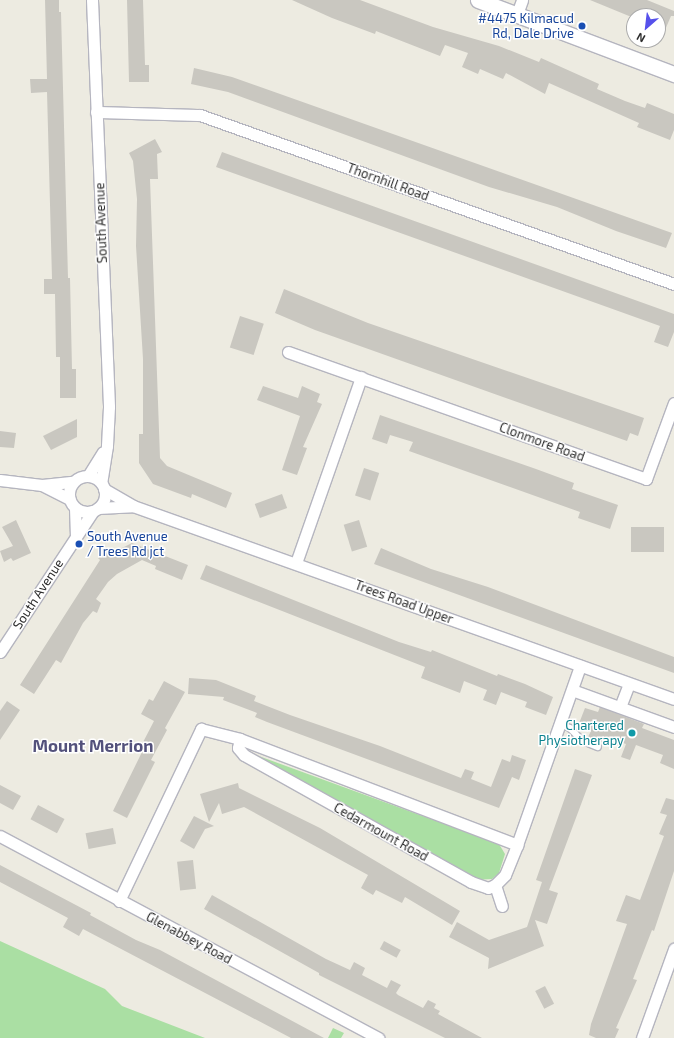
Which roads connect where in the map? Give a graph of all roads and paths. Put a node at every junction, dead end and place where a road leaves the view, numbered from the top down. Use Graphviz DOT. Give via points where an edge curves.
graph roads {
  1 [pos="92,0"];
  2 [pos="478,0"];
  3 [pos="519,7"];
  4 [pos="674,74"];
  5 [pos="96,112"];
  6 [pos="674,284"];
  7 [pos="288,352"];
  8 [pos="362,377"];
  9 [pos="674,403"];
  10 [pos="107,446"];
  11 [pos="88,476"];
  12 [pos="0,480"];
  13 [pos="73,482"];
  14 [pos="42,485"];
  15 [pos="102,486"];
  16 [pos="73,504"];
  17 [pos="133,506"];
  18 [pos="95,509"];
  19 [pos="76,535"];
  20 [pos="296,563"];
  21 [pos="0,652"];
  22 [pos="580,666"];
  23 [pos="629,684"];
  24 [pos="572,690"];
  25 [pos="674,699"];
  26 [pos="620,708"];
  27 [pos="559,724"];
  28 [pos="674,727"];
  29 [pos="240,739"];
  30 [pos="598,747"];
  31 [pos="0,836"];
  32 [pos="517,845"];
  33 [pos="495,885"];
  34 [pos="119,901"];
  35 [pos="502,906"];
  36 [pos="674,950"];
  37 [pos="379,1038"];
  38 [pos="642,1038"];
  1 -- 5 [label="street, South Avenue"];
  2 -- 3 [label="main road"];
  3 -- 4 [label="main road"];
  5 -- 6 [label="street, Thornhill Road" via="200,114"];
  5 -- 10 [label="street, South Avenue" via="109,407"];
  7 -- 8 [label="street, Clonmore Road"];
  8 -- 9 [label="street, Clonmore Road" via="646,479"];
  8 -- 20 [label="street"];
  10 -- 11 [label="street, South Avenue"];
  10 -- 15 [label="street, South Avenue"];
  11 -- 13 [label="street"];
  11 -- 15 [label="street"];
  12 -- 14 [label="street"];
  13 -- 14 [label="street"];
  13 -- 16 [label="street" via="69,493"];
  14 -- 16 [label="street"];
  15 -- 17 [label="street"];
  15 -- 18 [label="street" via="104,499"];
  16 -- 18 [label="street" via="81,511"];
  16 -- 19 [label="street"];
  17 -- 18 [label="street"];
  17 -- 20 [label="street, Trees Road Upper"];
  18 -- 19 [label="street, South Avenue"];
  19 -- 21 [label="street, South Avenue"];
  20 -- 22 [label="street, Trees Road Upper"];
  22 -- 23 [label="street, Trees Road Upper"];
  22 -- 24 [label="street"];
  23 -- 25 [label="street, Trees Road Upper"];
  23 -- 26 [label="street"];
  24 -- 26 [label="street"];
  24 -- 27 [label="street"];
  26 -- 28 [label="street"];
  27 -- 30 [label="lane" via="570,728 583,741"];
  27 -- 32 [label="street"];
  29 -- 32 [label="street"];
  29 -- 33 [label="street, Cedarmount Road" via="238,748 244,755 471,882 488,888"];
  29 -- 34 [label="street" via="201,729"];
  31 -- 34 [label="street, Glenabbey Road"];
  32 -- 33 [label="street" via="505,875"];
  33 -- 35 [label="street"];
  34 -- 37 [label="street, Glenabbey Road"];
  36 -- 38 [label="street"];
}
